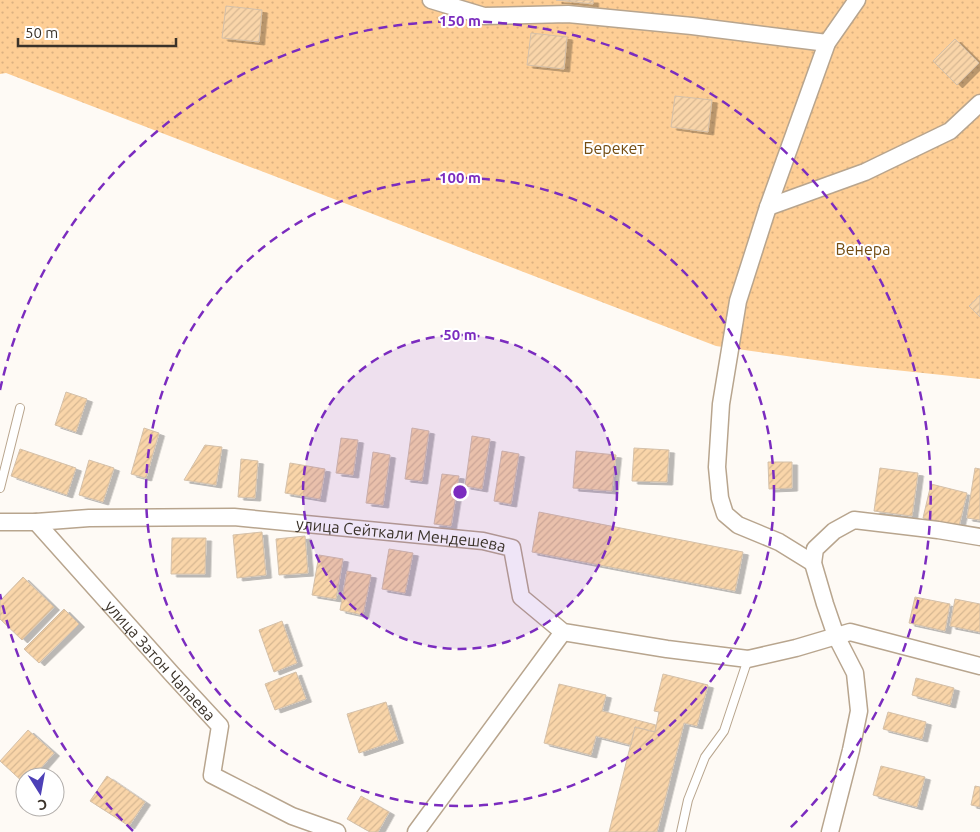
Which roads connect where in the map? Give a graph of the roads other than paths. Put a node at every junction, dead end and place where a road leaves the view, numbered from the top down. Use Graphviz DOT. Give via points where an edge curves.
graph roads {
  1 [pos="431,0"];
  2 [pos="857,0"];
  3 [pos="826,43"];
  4 [pos="980,103"];
  5 [pos="768,207"];
  6 [pos="20,408"];
  7 [pos="0,488"];
  8 [pos="0,522"];
  9 [pos="36,522"];
  10 [pos="980,536"];
  11 [pos="813,563"];
  12 [pos="563,632"];
  13 [pos="836,636"];
  14 [pos="748,659"];
  15 [pos="980,666"];
  16 [pos="337,832"];
  17 [pos="416,832"];
  18 [pos="682,832"];
  19 [pos="830,832"];
  1 -- 3 [label="street" via="484,16 568,14"];
  2 -- 3 [label="street"];
  3 -- 5 [label="street"];
  4 -- 5 [label="street" via="950,131 865,172"];
  5 -- 11 [label="street" via="738,301 722,395 717,466 720,498 725,514 738,525 779,542"];
  6 -- 7 [label="lane"];
  8 -- 9 [label="street, улица Сейткали Мендешева"];
  9 -- 12 [label="street, улица Сейткали Мендешева" via="88,518 234,517 483,541 512,548 521,597"];
  9 -- 16 [label="street, улица Затон Чапаева" via="220,726 212,775 292,816"];
  10 -- 11 [label="street" via="854,520 834,531 815,549"];
  11 -- 13 [label="street"];
  12 -- 14 [label="street"];
  12 -- 17 [label="street"];
  13 -- 14 [label="street"];
  13 -- 15 [label="street" via="850,632"];
  13 -- 19 [label="street" via="855,673 859,711"];
  14 -- 18 [label="lane" via="724,732 705,757 688,800"];
}
